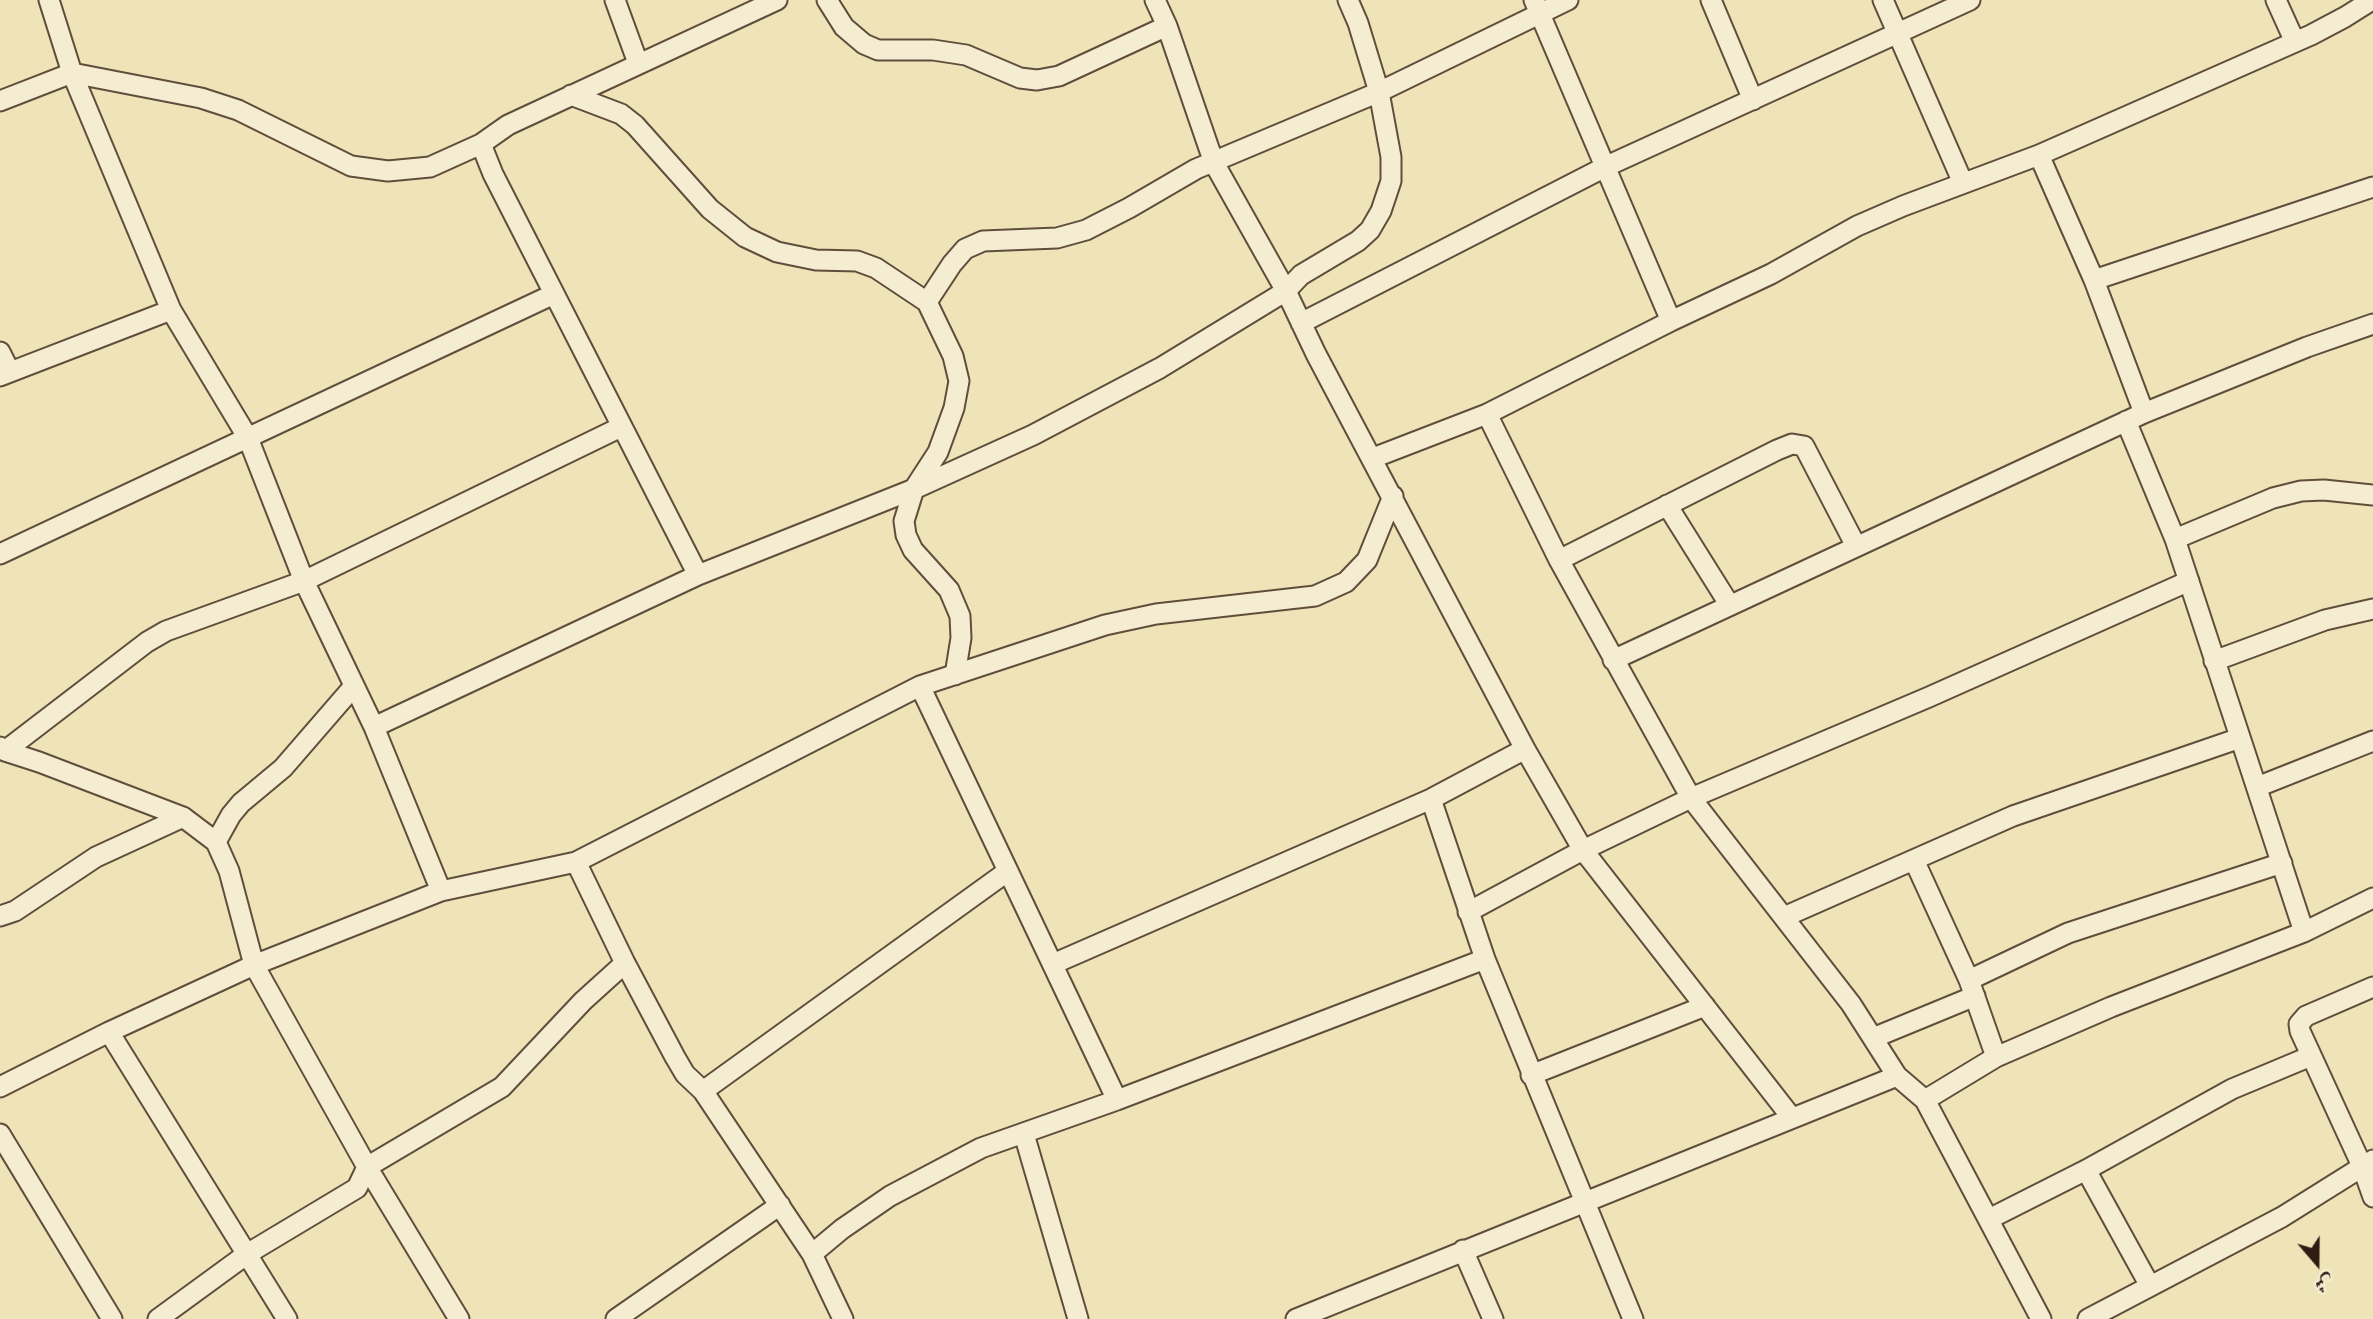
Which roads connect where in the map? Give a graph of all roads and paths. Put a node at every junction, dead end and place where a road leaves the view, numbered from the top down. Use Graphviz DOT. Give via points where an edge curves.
graph roads {
  1 [pos="49,0"];
  2 [pos="615,0"];
  3 [pos="777,0"];
  4 [pos="827,0"];
  5 [pos="1155,0"];
  6 [pos="1348,0"];
  7 [pos="1568,0"];
  8 [pos="1711,0"];
  9 [pos="1883,0"];
  10 [pos="1970,0"];
  11 [pos="2276,0"];
  12 [pos="2372,0"];
  13 [pos="1538,6"];
  14 [pos="1167,26"];
  15 [pos="1897,34"];
  16 [pos="2295,42"];
  17 [pos="638,63"];
  18 [pos="72,73"];
  19 [pos="1379,92"];
  20 [pos="571,95"];
  21 [pos="1753,100"];
  22 [pos="0,101"];
  23 [pos="481,145"];
  24 [pos="2039,155"];
  25 [pos="1214,163"];
  26 [pos="1607,166"];
  27 [pos="1963,183"];
  28 [pos="2373,187"];
  29 [pos="2094,280"];
  30 [pos="1286,291"];
  31 [pos="554,294"];
  32 [pos="927,302"];
  33 [pos="171,310"];
  34 [pos="1671,321"];
  35 [pos="1301,323"];
  36 [pos="2373,324"];
  37 [pos="0,352"];
  38 [pos="5,374"];
  39 [pos="2144,413"];
  40 [pos="1487,414"];
  41 [pos="2126,421"];
  42 [pos="621,427"];
  43 [pos="248,438"];
  44 [pos="1373,458"];
  45 [pos="914,489"];
  46 [pos="2373,495"];
  47 [pos="1393,496"];
  48 [pos="1667,505"];
  49 [pos="2175,539"];
  50 [pos="1856,546"];
  51 [pos="0,554"];
  52 [pos="1559,560"];
  53 [pos="698,575"];
  54 [pos="304,581"];
  55 [pos="2189,581"];
  56 [pos="1729,604"];
  57 [pos="2373,609"];
  58 [pos="1613,660"];
  59 [pos="2214,661"];
  60 [pos="956,675"];
  61 [pos="354,686"];
  62 [pos="920,686"];
  63 [pos="374,727"];
  64 [pos="2240,737"];
  65 [pos="2373,741"];
  66 [pos="2,749"];
  67 [pos="1525,749"];
  68 [pos="2257,787"];
  69 [pos="1691,797"];
  70 [pos="1431,799"];
  71 [pos="183,817"];
  72 [pos="216,842"];
  73 [pos="1583,850"];
  74 [pos="1914,860"];
  75 [pos="576,862"];
  76 [pos="2281,863"];
  77 [pos="1009,871"];
  78 [pos="441,891"];
  79 [pos="2373,898"];
  80 [pos="1468,912"];
  81 [pos="0,916"];
  82 [pos="1784,917"];
  83 [pos="2304,932"];
  84 [pos="1485,959"];
  85 [pos="625,963"];
  86 [pos="1053,964"];
  87 [pos="254,965"];
  88 [pos="2373,986"];
  89 [pos="1972,988"];
  90 [pos="1705,1006"];
  91 [pos="109,1032"];
  92 [pos="1873,1038"];
  93 [pos="2311,1056"];
  94 [pos="1996,1057"];
  95 [pos="1531,1075"];
  96 [pos="1897,1076"];
  97 [pos="0,1087"];
  98 [pos="703,1091"];
  99 [pos="1117,1100"];
  100 [pos="1925,1100"];
  101 [pos="1792,1118"];
  102 [pos="0,1134"];
  103 [pos="1024,1134"];
  104 [pos="2367,1163"];
  105 [pos="367,1167"];
  106 [pos="2086,1170"];
  107 [pos="2373,1197"];
  108 [pos="1583,1202"];
  109 [pos="780,1205"];
  110 [pos="1989,1219"];
  111 [pos="1463,1250"];
  112 [pos="247,1254"];
  113 [pos="812,1254"];
  114 [pos="2150,1286"];
  115 [pos="112,1319"];
  116 [pos="158,1319"];
  117 [pos="287,1319"];
  118 [pos="459,1319"];
  119 [pos="616,1319"];
  120 [pos="843,1319"];
  121 [pos="1078,1319"];
  122 [pos="1296,1319"];
  123 [pos="1493,1319"];
  124 [pos="1633,1319"];
  125 [pos="2040,1319"];
  126 [pos="2088,1319"];
  1 -- 18 [label="street"];
  2 -- 17 [label="street"];
  3 -- 17 [label="street"];
  4 -- 14 [label="street" via="844,27 878,50 966,55 1020,78 1037,80 1059,76"];
  5 -- 14 [label="street"];
  6 -- 19 [label="street"];
  7 -- 13 [label="street"];
  8 -- 21 [label="street"];
  9 -- 15 [label="street"];
  10 -- 15 [label="street"];
  11 -- 16 [label="street"];
  12 -- 16 [label="street"];
  13 -- 19 [label="street"];
  13 -- 26 [label="street"];
  14 -- 25 [label="street"];
  15 -- 21 [label="street"];
  15 -- 27 [label="street"];
  16 -- 24 [label="street"];
  17 -- 20 [label="street"];
  18 -- 22 [label="street"];
  18 -- 23 [label="street" via="201,98 237,110 351,166 388,171 430,167"];
  18 -- 33 [label="street"];
  19 -- 25 [label="street"];
  19 -- 30 [label="street" via="1391,157 1391,181 1381,211 1370,230 1301,275"];
  20 -- 23 [label="street" via="508,125"];
  20 -- 32 [label="street" via="621,114 635,125 710,209 745,237 777,251 816,260 856,261 876,268"];
  21 -- 26 [label="street"];
  23 -- 31 [label="street"];
  24 -- 27 [label="street"];
  24 -- 29 [label="street"];
  25 -- 30 [label="street"];
  25 -- 32 [label="street" via="1086,230 1057,239 983,241 965,249"];
  26 -- 34 [label="street"];
  26 -- 35 [label="street"];
  27 -- 34 [label="street" via="1857,226 1771,274"];
  28 -- 29 [label="street"];
  29 -- 39 [label="street"];
  30 -- 35 [label="street"];
  30 -- 45 [label="street" via="1124,389"];
  31 -- 42 [label="street"];
  31 -- 43 [label="street"];
  32 -- 45 [label="street" via="953,356 958,381 938,452"];
  33 -- 38 [label="street"];
  33 -- 43 [label="street"];
  34 -- 40 [label="street"];
  35 -- 44 [label="street"];
  36 -- 39 [label="street"];
  37 -- 38 [label="street"];
  39 -- 41 [label="street"];
  40 -- 44 [label="street"];
  40 -- 52 [label="street"];
  41 -- 49 [label="street"];
  41 -- 50 [label="street"];
  42 -- 53 [label="street"];
  42 -- 54 [label="street"];
  43 -- 51 [label="street"];
  43 -- 54 [label="street"];
  44 -- 47 [label="street"];
  45 -- 53 [label="street"];
  45 -- 60 [label="street" via="904,521 906,535 913,550 949,590 960,616"];
  46 -- 49 [label="street" via="2301,491"];
  47 -- 60 [label="street" via="1367,560 1346,582 1315,596 1156,614 1105,625"];
  47 -- 67 [label="street"];
  48 -- 50 [label="street" via="1777,450 1792,444 1804,446"];
  48 -- 52 [label="street"];
  48 -- 56 [label="street"];
  49 -- 55 [label="street"];
  50 -- 56 [label="street"];
  52 -- 58 [label="street"];
  53 -- 63 [label="street"];
  54 -- 61 [label="street"];
  54 -- 66 [label="street" via="166,631"];
  55 -- 59 [label="street"];
  55 -- 69 [label="street"];
  56 -- 58 [label="street"];
  57 -- 59 [label="street" via="2325,620"];
  58 -- 69 [label="street"];
  59 -- 64 [label="street"];
  60 -- 62 [label="street"];
  61 -- 63 [label="street"];
  61 -- 72 [label="street" via="283,768 241,803"];
  62 -- 75 [label="street"];
  62 -- 77 [label="street"];
  63 -- 78 [label="street"];
  64 -- 68 [label="street"];
  64 -- 74 [label="street" via="2013,816"];
  65 -- 68 [label="street"];
  66 -- 71 [label="street"];
  67 -- 70 [label="street"];
  67 -- 73 [label="street"];
  68 -- 76 [label="street"];
  69 -- 73 [label="street"];
  69 -- 82 [label="street"];
  70 -- 80 [label="street"];
  70 -- 86 [label="street"];
  71 -- 72 [label="street"];
  71 -- 81 [label="street" via="96,857"];
  72 -- 87 [label="street" via="229,871"];
  73 -- 80 [label="street"];
  73 -- 90 [label="street"];
  74 -- 82 [label="street"];
  74 -- 89 [label="street"];
  75 -- 78 [label="street"];
  75 -- 85 [label="street"];
  76 -- 83 [label="street"];
  76 -- 89 [label="street" via="2068,933"];
  77 -- 86 [label="street"];
  77 -- 98 [label="street"];
  78 -- 87 [label="street"];
  79 -- 83 [label="street"];
  80 -- 84 [label="street"];
  82 -- 92 [label="street"];
  83 -- 94 [label="street"];
  84 -- 95 [label="street"];
  84 -- 99 [label="street"];
  85 -- 98 [label="street" via="685,1074"];
  85 -- 105 [label="street" via="502,1087"];
  86 -- 99 [label="street"];
  87 -- 91 [label="street"];
  87 -- 105 [label="street"];
  88 -- 93 [label="street" via="2300,1020"];
  89 -- 92 [label="street"];
  89 -- 94 [label="street"];
  90 -- 95 [label="street"];
  90 -- 101 [label="street"];
  91 -- 97 [label="street"];
  91 -- 112 [label="street"];
  92 -- 96 [label="street"];
  93 -- 104 [label="street"];
  93 -- 106 [label="street" via="2232,1089"];
  94 -- 100 [label="street"];
  95 -- 108 [label="street"];
  96 -- 100 [label="street"];
  96 -- 101 [label="street"];
  98 -- 109 [label="street"];
  99 -- 103 [label="street"];
  100 -- 110 [label="street"];
  101 -- 108 [label="street"];
  102 -- 115 [label="street"];
  103 -- 113 [label="street" via="981,1148 909,1185"];
  103 -- 121 [label="street"];
  104 -- 107 [label="street"];
  104 -- 114 [label="street" via="2282,1217"];
  105 -- 112 [label="street" via="357,1188"];
  105 -- 118 [label="street"];
  106 -- 110 [label="street"];
  106 -- 114 [label="street"];
  108 -- 111 [label="street"];
  108 -- 124 [label="street"];
  109 -- 113 [label="street"];
  109 -- 119 [label="street"];
  110 -- 125 [label="street"];
  111 -- 122 [label="street"];
  111 -- 123 [label="street"];
  112 -- 116 [label="street"];
  112 -- 117 [label="street"];
  113 -- 120 [label="street"];
  114 -- 126 [label="street"];
}
